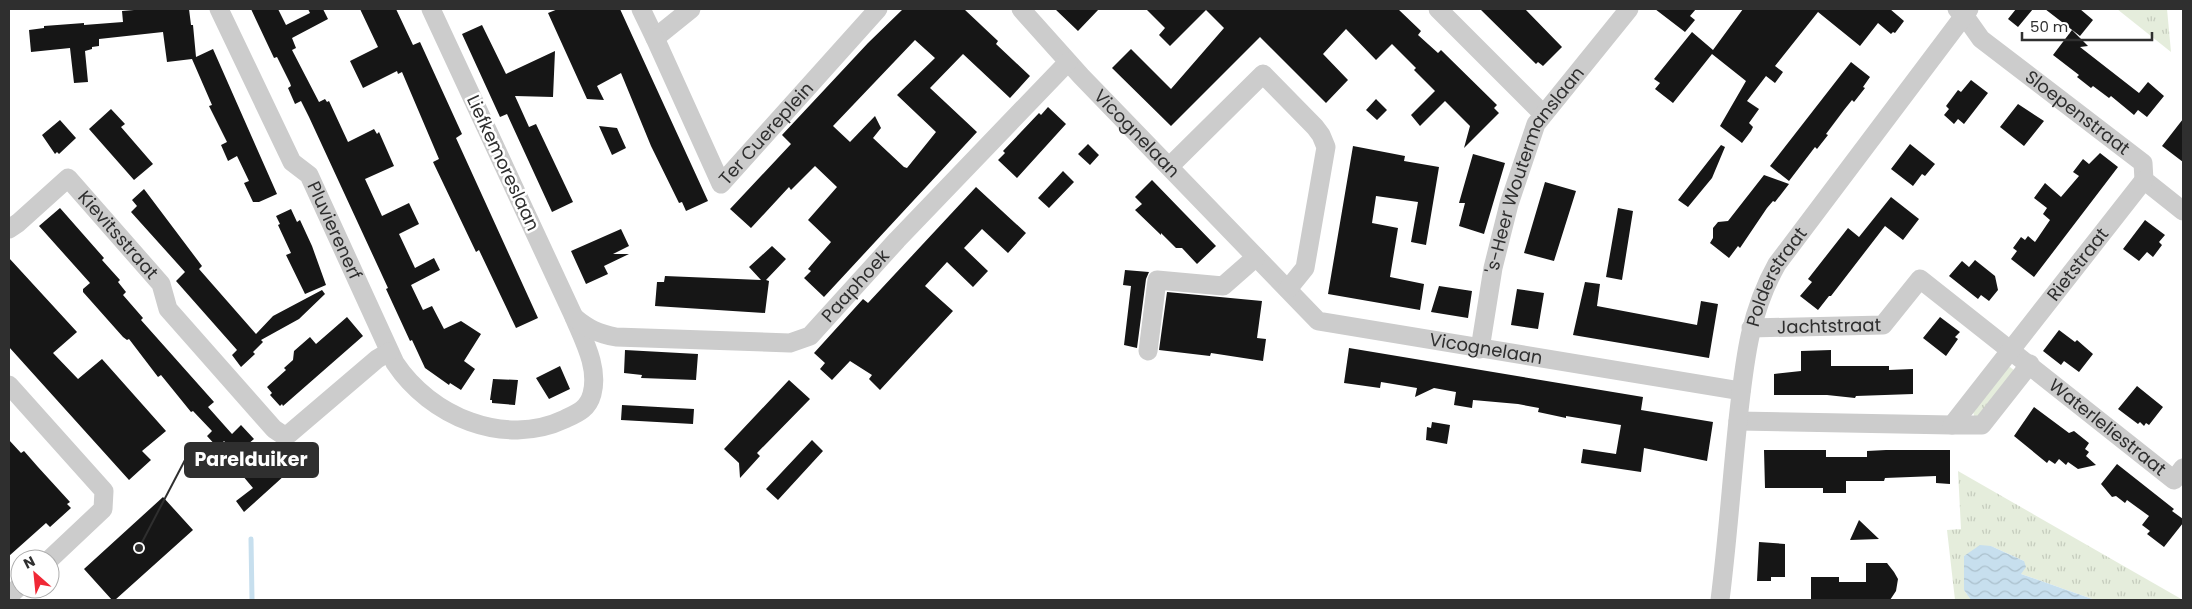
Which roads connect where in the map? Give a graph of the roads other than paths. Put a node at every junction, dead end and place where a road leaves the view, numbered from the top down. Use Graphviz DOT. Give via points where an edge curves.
graph roads {
  1 [pos="219,9"];
  2 [pos="431,9"];
  3 [pos="640,9"];
  4 [pos="691,9"];
  5 [pos="878,9"];
  6 [pos="1438,9"];
  7 [pos="1629,9"];
  8 [pos="1963,11"];
  9 [pos="1032,12"];
  10 [pos="655,38"];
  11 [pos="1068,62"];
  12 [pos="1543,114"];
  13 [pos="1170,166"];
  14 [pos="2144,180"];
  15 [pos="2183,211"];
  16 [pos="9,229"];
  17 [pos="1256,256"];
  18 [pos="1288,289"];
  19 [pos="574,317"];
  20 [pos="1751,328"];
  21 [pos="2010,348"];
  22 [pos="1480,349"];
  23 [pos="1148,351"];
  24 [pos="389,352"];
  25 [pos="2030,364"];
  26 [pos="9,385"];
  27 [pos="1742,391"];
  28 [pos="1738,421"];
  29 [pos="1952,425"];
  30 [pos="2183,468"];
  31 [pos="60,550"];
  32 [pos="1720,600"];
  1 -- 24 [label="street, Pluvierenerf" via="292,162 309,175"];
  2 -- 19 [label="street, Liefkemoreslaan"];
  3 -- 10 [label="street, Ter Cuereplein"];
  4 -- 10 [label="street"];
  5 -- 10 [label="street, Ter Cuereplein" via="722,184"];
  6 -- 12 [label="street"];
  7 -- 12 [label="street, 's-Heer Woutermanslaan"];
  8 -- 14 [label="street, Sloepenstraat" via="1981,39 2143,163"];
  8 -- 20 [label="street, Polderstraat" via="1776,264"];
  9 -- 11 [label="street, Vicognelaan"];
  11 -- 13 [label="street, Vicognelaan"];
  11 -- 19 [label="street, Paaphoek" via="810,336 790,343 616,337 601,335"];
  12 -- 22 [label="street, 's-Heer Woutermanslaan" via="1533,133 1509,204 1492,268"];
  13 -- 17 [label="street, Vicognelaan"];
  13 -- 18 [label="street" via="1263,74 1314,127 1326,147 1305,268"];
  14 -- 15 [label="street"];
  14 -- 21 [label="street, Rietstraat"];
  16 -- 24 [label="street, Kievitsstraat" via="68,178 161,284 168,309 274,429 283,435 289,434"];
  17 -- 18 [label="street, Vicognelaan"];
  17 -- 23 [label="street" via="1223,286 1157,280"];
  18 -- 22 [label="street, Vicognelaan" via="1318,321"];
  19 -- 24 [label="street, Pluvierenerf" via="594,376 591,395 584,410 558,423 533,429 488,427 451,414 420,394 406,380"];
  20 -- 21 [label="street, Jachtstraat" via="1883,325 1920,279"];
  20 -- 27 [label="street, Polderstraat"];
  21 -- 25 [label="street"];
  21 -- 29 [label="street, Rietstraat"];
  22 -- 27 [label="street, Vicognelaan"];
  25 -- 29 [label="street" via="1982,425"];
  25 -- 30 [label="street, Waterleliestraat" via="2174,480"];
  26 -- 31 [label="street" via="104,492 103,509"];
  27 -- 28 [label="street, Polderstraat"];
  28 -- 29 [label="street"];
  28 -- 32 [label="street, Polderstraat"];
}
